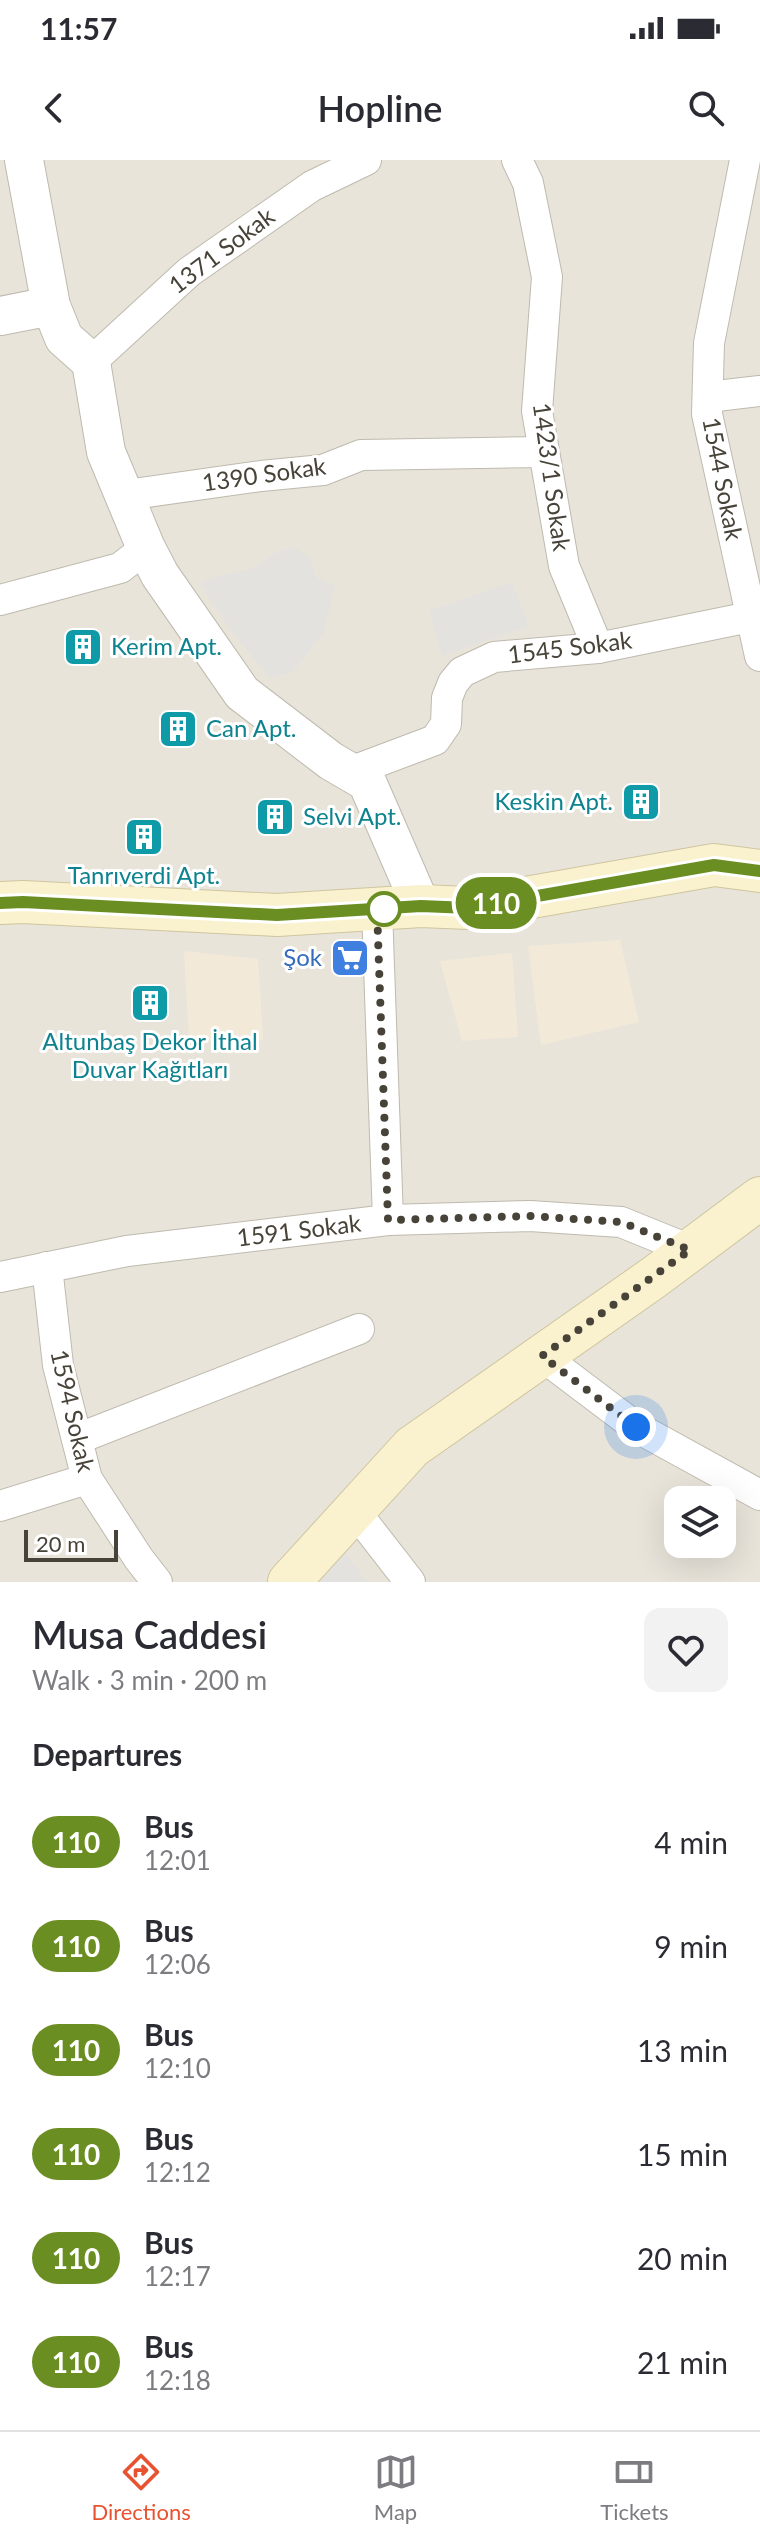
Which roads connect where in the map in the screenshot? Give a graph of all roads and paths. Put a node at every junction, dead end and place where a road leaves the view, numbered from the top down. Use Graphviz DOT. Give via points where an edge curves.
graph roads {
  1 [pos="24,160"];
  2 [pos="366,160"];
  3 [pos="517,160"];
  4 [pos="745,160"];
  5 [pos="51,306"];
  6 [pos="0,316"];
  7 [pos="91,362"];
  8 [pos="760,391"];
  9 [pos="708,397"];
  10 [pos="544,452"];
  11 [pos="126,495"];
  12 [pos="146,548"];
  13 [pos="0,600"];
  14 [pos="755,616"];
  15 [pos="598,648"];
  16 [pos="760,656"];
  17 [pos="350,772"];
  18 [pos="760,871"];
  19 [pos="0,903"];
  20 [pos="421,906"];
  21 [pos="377,909"];
  22 [pos="760,1198"];
  23 [pos="388,1220"];
  24 [pos="690,1250"];
  25 [pos="47,1267"];
  26 [pos="0,1277"];
  27 [pos="359,1329"];
  28 [pos="542,1356"];
  29 [pos="77,1439"];
  30 [pos="87,1479"];
  31 [pos="760,1495"];
  32 [pos="0,1506"];
  33 [pos="354,1510"];
  34 [pos="157,1582"];
  35 [pos="289,1582"];
  36 [pos="410,1582"];
  1 -- 5 [label="street"];
  2 -- 7 [label="street, 1371 Sokak" via="312,186 189,272"];
  3 -- 10 [label="street, 1423/1 Sokak" via="528,183 547,277 537,411"];
  4 -- 9 [label="street, 1544 Sokak" via="709,343"];
  5 -- 6 [label="street"];
  5 -- 7 [label="street" via="64,338"];
  7 -- 11 [label="street" via="106,452"];
  8 -- 9 [label="street"];
  9 -- 14 [label="street, 1544 Sokak" via="707,414"];
  10 -- 11 [label="street, 1390 Sokak" via="361,455 323,470"];
  10 -- 15 [label="street, 1423/1 Sokak" via="564,566"];
  11 -- 12 [label="street"];
  12 -- 13 [label="street" via="120,568"];
  12 -- 17 [label="street" via="242,693"];
  14 -- 15 [label="street, 1545 Sokak"];
  14 -- 16 [label="street, 1544 Sokak"];
  15 -- 17 [label="street, 1545 Sokak" via="494,657 462,672 447,698 446,724 435,740"];
  17 -- 20 [label="street" via="367,782"];
  18 -- 20 [label="main road" via="714,865 469,908"];
  19 -- 21 [label="main road" via="277,915"];
  20 -- 21 [label="main road"];
  21 -- 23 [label="street"];
  22 -- 24 [label="main road"];
  23 -- 24 [label="street, 1591 Sokak" via="530,1216 621,1222"];
  23 -- 25 [label="street, 1591 Sokak" via="127,1251"];
  24 -- 28 [label="main road"];
  25 -- 26 [label="street, 1591 Sokak"];
  25 -- 29 [label="street, 1594 Sokak" via="58,1365"];
  27 -- 29 [label="street"];
  28 -- 31 [label="street" via="636,1427"];
  28 -- 33 [label="main road" via="412,1447"];
  29 -- 30 [label="street, 1594 Sokak"];
  30 -- 32 [label="street"];
  30 -- 34 [label="street, 1594 Sokak"];
  33 -- 35 [label="main road"];
  33 -- 36 [label="street"];
}
